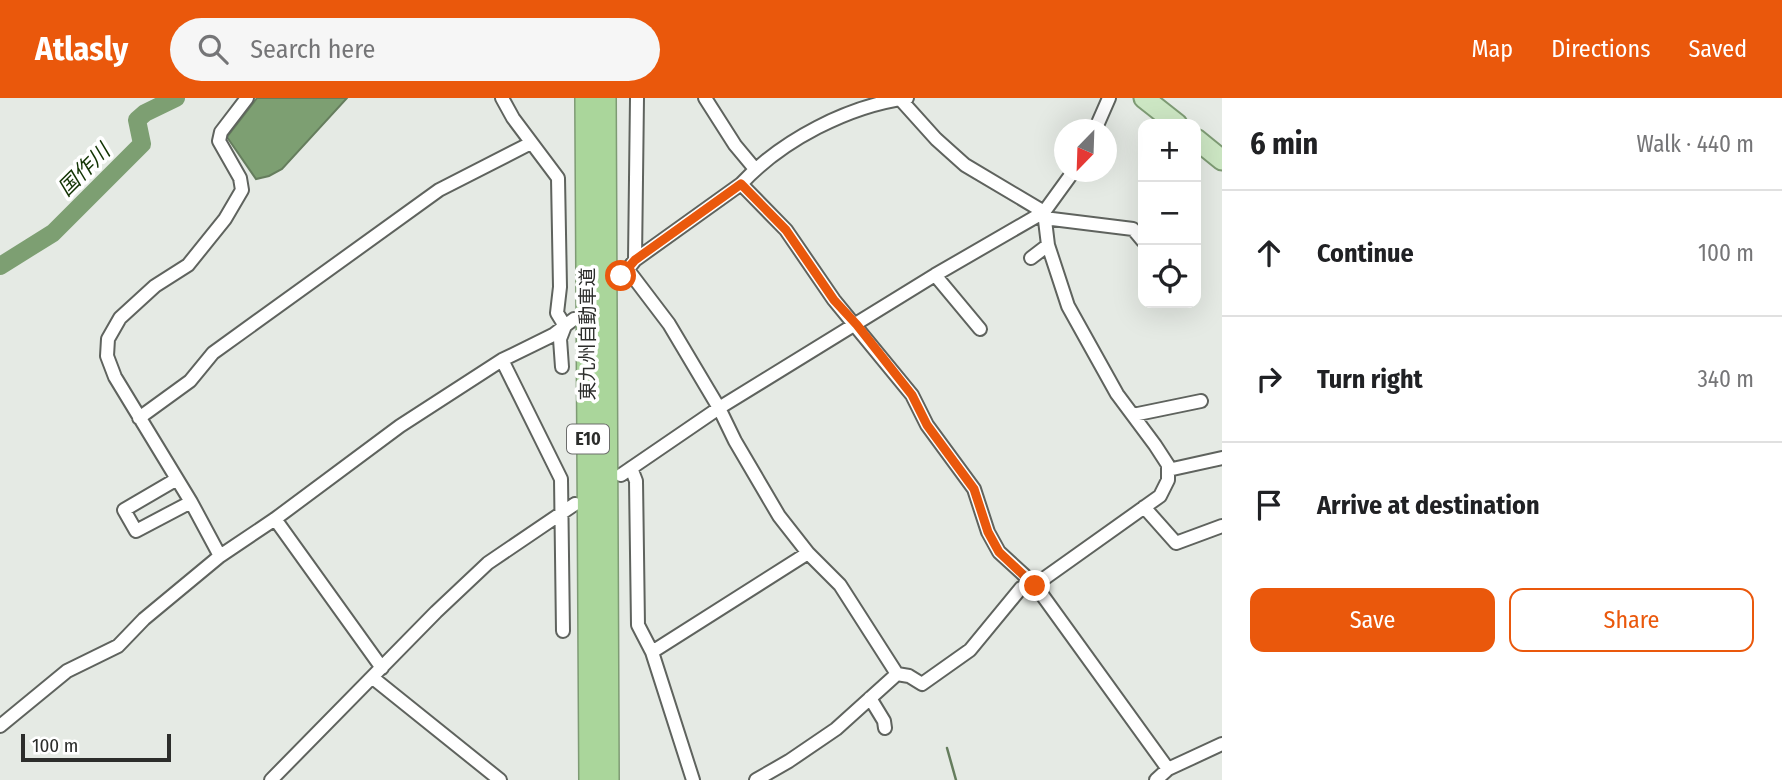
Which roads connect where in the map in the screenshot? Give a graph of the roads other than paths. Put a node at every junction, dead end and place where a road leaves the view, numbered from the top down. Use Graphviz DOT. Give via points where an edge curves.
graph roads {
  1 [pos="247,98"];
  2 [pos="502,98"];
  3 [pos="586,98"];
  4 [pos="605,98"];
  5 [pos="637,98"];
  6 [pos="705,98"];
  7 [pos="908,98"];
  8 [pos="1109,98"];
  9 [pos="1144,98"];
  10 [pos="900,99"];
  11 [pos="1100,119"];
  12 [pos="1171,119"];
  13 [pos="531,143"];
  14 [pos="1201,143"];
  15 [pos="1222,160"];
  16 [pos="755,169"];
  17 [pos="1066,182"];
  18 [pos="741,184"];
  19 [pos="1044,215"];
  20 [pos="1138,232"];
  21 [pos="1048,245"];
  22 [pos="1031,258"];
  23 [pos="628,268"];
  24 [pos="935,275"];
  25 [pos="569,323"];
  26 [pos="857,325"];
  27 [pos="980,329"];
  28 [pos="502,360"];
  29 [pos="562,367"];
  30 [pos="1202,401"];
  31 [pos="719,408"];
  32 [pos="1133,415"];
  33 [pos="139,418"];
  34 [pos="1222,457"];
  35 [pos="1168,470"];
  36 [pos="177,479"];
  37 [pos="191,502"];
  38 [pos="575,504"];
  39 [pos="1144,506"];
  40 [pos="560,514"];
  41 [pos="275,519"];
  42 [pos="1222,526"];
  43 [pos="808,552"];
  44 [pos="220,556"];
  45 [pos="1035,586"];
  46 [pos="563,631"];
  47 [pos="652,652"];
  48 [pos="377,673"];
  49 [pos="897,674"];
  50 [pos="870,698"];
  51 [pos="0,726"];
  52 [pos="885,728"];
  53 [pos="1222,744"];
  54 [pos="1168,769"];
  55 [pos="271,780"];
  56 [pos="500,780"];
  57 [pos="590,780"];
  58 [pos="608,780"];
  59 [pos="693,780"];
  60 [pos="756,780"];
  61 [pos="1156,780"];
  1 -- 33 [label="street" via="219,141 242,190 188,265 155,286 120,318 108,339 107,356 115,377"];
  2 -- 13 [label="street"];
  3 -- 57 [label="highway, 東九州自動車道 / E10"];
  4 -- 58 [label="highway, 東九州自動車道 / E10"];
  5 -- 23 [label="street"];
  6 -- 16 [label="street"];
  7 -- 10 [label="street"];
  8 -- 11 [label="street"];
  9 -- 12 [label="main road"];
  10 -- 16 [label="street" via="858,109 815,127"];
  10 -- 19 [label="street" via="965,165"];
  13 -- 25 [label="street" via="558,178 557,313"];
  13 -- 33 [label="street" via="439,190 213,353 190,381"];
  14 -- 15 [label="main road"];
  16 -- 18 [label="street"];
  17 -- 19 [label="street"];
  18 -- 23 [label="street"];
  18 -- 26 [label="street" via="786,230"];
  19 -- 20 [label="street"];
  19 -- 21 [label="street"];
  19 -- 24 [label="street"];
  21 -- 22 [label="street"];
  21 -- 32 [label="street" via="1069,306"];
  23 -- 31 [label="street" via="669,324"];
  24 -- 26 [label="street"];
  24 -- 27 [label="street"];
  25 -- 28 [label="street"];
  25 -- 29 [label="street" via="560,339"];
  26 -- 31 [label="street"];
  26 -- 45 [label="street" via="912,395 927,425 974,489 999,552"];
  28 -- 40 [label="street" via="561,479"];
  28 -- 41 [label="street" via="400,426"];
  30 -- 32 [label="street"];
  31 -- 43 [label="street" via="779,516"];
  31 -- 47 [label="street" via="626,472 636,481 638,625"];
  32 -- 35 [label="street"];
  33 -- 36 [label="street"];
  34 -- 35 [label="street"];
  35 -- 39 [label="street" via="1160,496"];
  36 -- 37 [label="street"];
  36 -- 37 [label="street" via="124,510 136,531"];
  37 -- 44 [label="street"];
  38 -- 40 [label="street"];
  39 -- 42 [label="street" via="1176,543"];
  39 -- 45 [label="street"];
  40 -- 46 [label="street"];
  40 -- 48 [label="street" via="488,564"];
  41 -- 44 [label="street"];
  41 -- 48 [label="street"];
  43 -- 47 [label="street"];
  43 -- 49 [label="street" via="840,585"];
  44 -- 51 [label="street" via="118,646 67,671"];
  45 -- 49 [label="street" via="1021,588 970,650 922,684"];
  45 -- 54 [label="street"];
  47 -- 59 [label="street"];
  48 -- 55 [label="street"];
  48 -- 56 [label="street"];
  49 -- 50 [label="street"];
  50 -- 52 [label="street"];
  50 -- 60 [label="street" via="836,729"];
  53 -- 54 [label="street"];
  54 -- 61 [label="street"];
}
